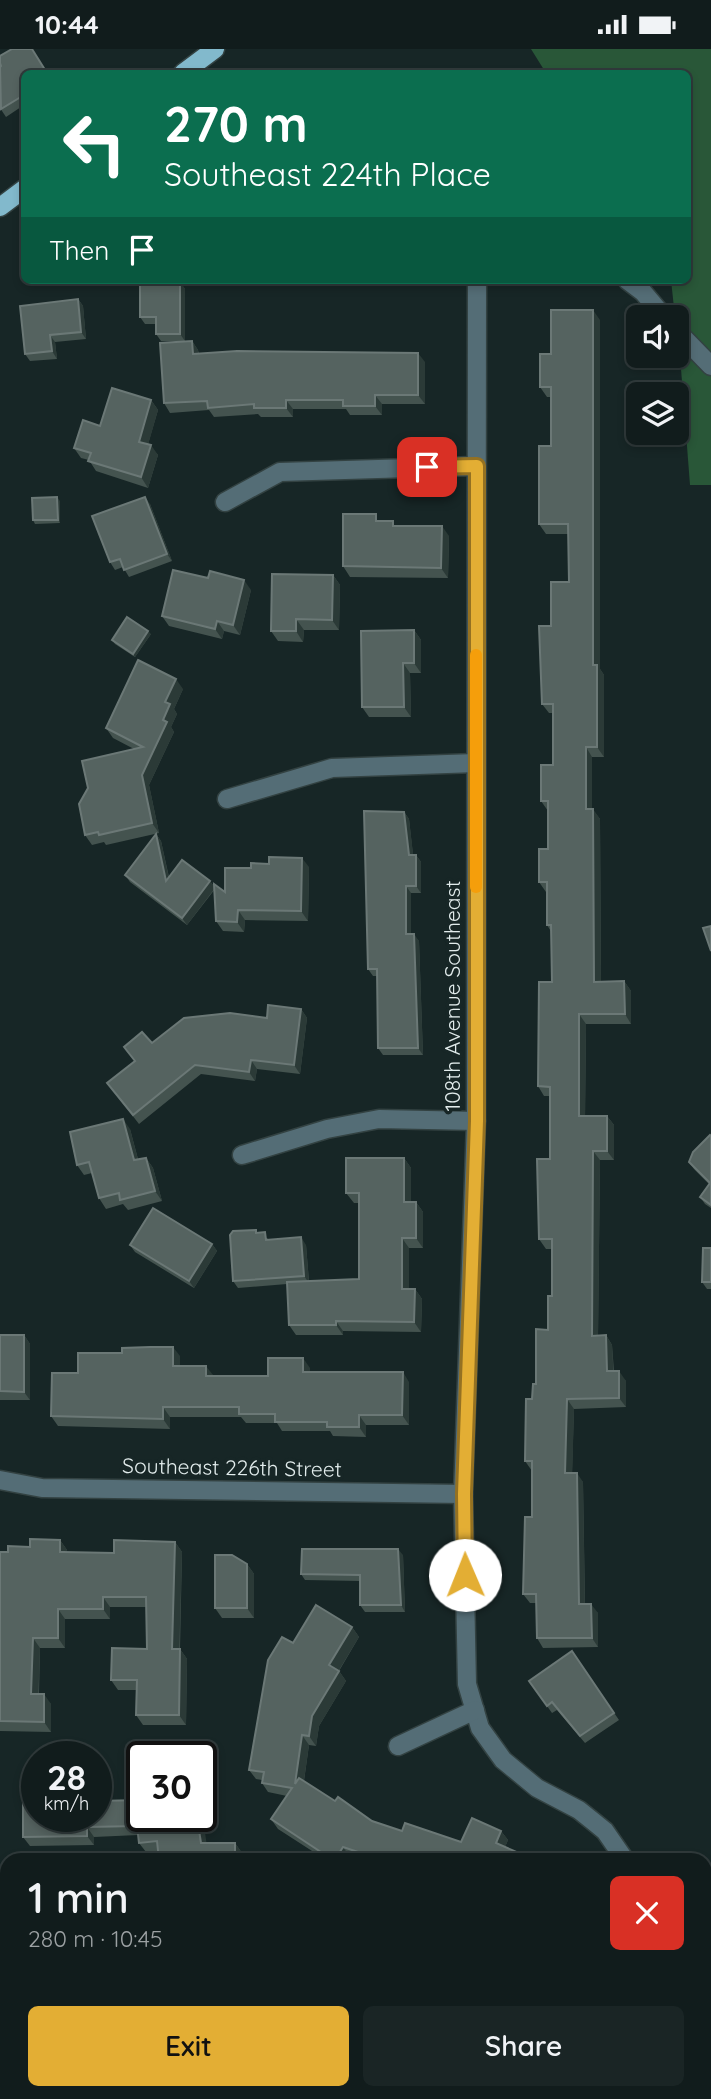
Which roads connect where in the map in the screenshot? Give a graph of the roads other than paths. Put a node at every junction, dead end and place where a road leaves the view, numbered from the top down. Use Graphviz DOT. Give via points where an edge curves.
graph roads {
  1 [pos="215,49"];
  2 [pos="187,70"];
  3 [pos="21,191"];
  4 [pos="0,207"];
  5 [pos="477,284"];
  6 [pos="632,284"];
  7 [pos="654,305"];
  8 [pos="689,343"];
  9 [pos="711,366"];
  10 [pos="477,466"];
  11 [pos="225,502"];
  12 [pos="475,763"];
  13 [pos="227,799"];
  14 [pos="477,1121"];
  15 [pos="242,1155"];
  16 [pos="0,1480"];
  17 [pos="464,1494"];
  18 [pos="475,1710"];
  19 [pos="398,1746"];
  20 [pos="620,1853"];
  1 -- 2 [label="main road"];
  3 -- 4 [label="main road"];
  5 -- 10 [label="street, 108th Avenue Southeast"];
  6 -- 7 [label="street"];
  8 -- 9 [label="street"];
  10 -- 11 [label="street" via="280,472"];
  10 -- 12 [label="street, 108th Avenue Southeast"];
  12 -- 13 [label="street" via="332,768"];
  12 -- 14 [label="street, 108th Avenue Southeast"];
  14 -- 15 [label="street" via="379,1119 327,1129"];
  14 -- 17 [label="street, 108th Avenue Southeast"];
  16 -- 17 [label="street, Southeast 226th Street" via="41,1487"];
  17 -- 18 [label="street, 108th Avenue Southeast" via="467,1684"];
  18 -- 19 [label="street"];
  18 -- 20 [label="street, 108th Avenue Southeast" via="480,1728 503,1760 537,1788 579,1810 605,1831"];
}
